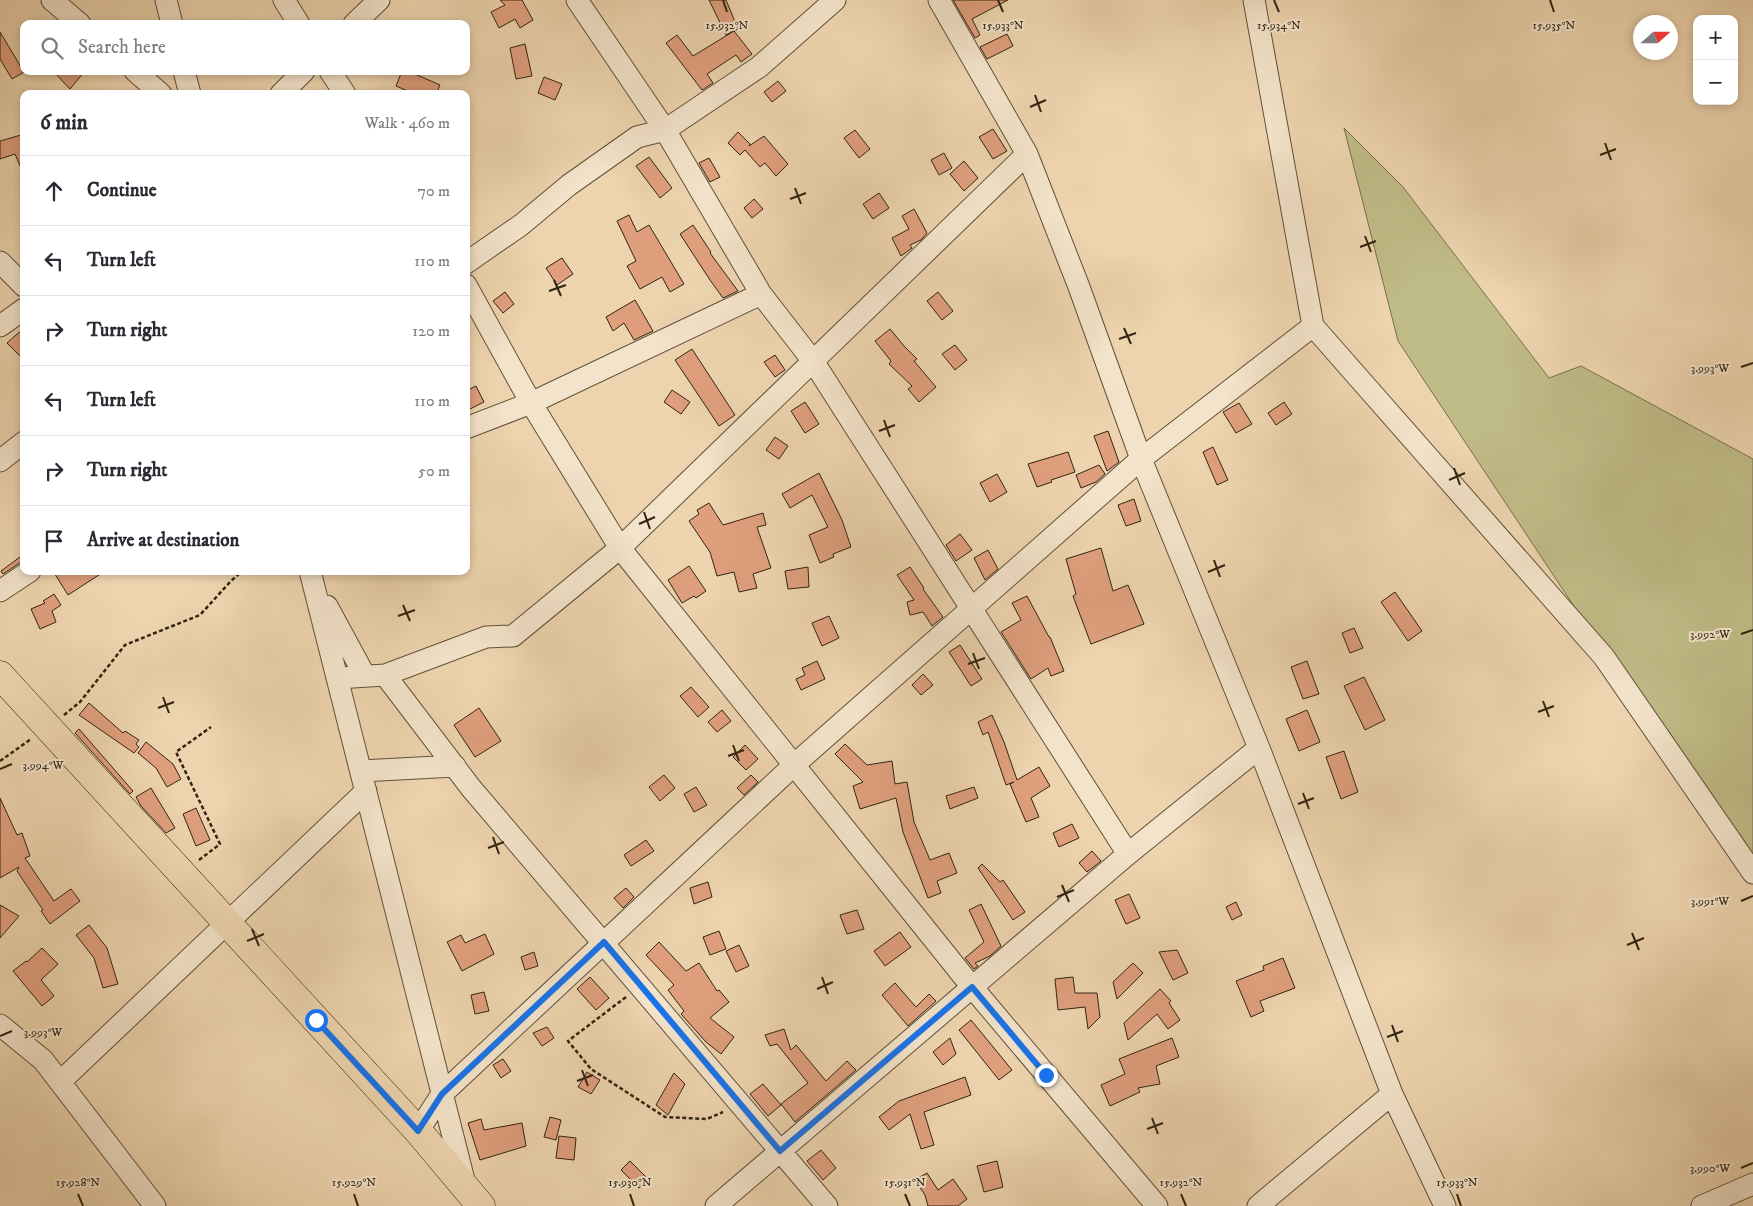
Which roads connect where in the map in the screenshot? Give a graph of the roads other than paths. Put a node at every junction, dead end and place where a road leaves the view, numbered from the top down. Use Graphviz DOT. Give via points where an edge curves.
graph roads {
  1 [pos="52,0"];
  2 [pos="166,0"];
  3 [pos="284,0"];
  4 [pos="379,0"];
  5 [pos="577,0"];
  6 [pos="835,0"];
  7 [pos="939,0"];
  8 [pos="1254,0"];
  9 [pos="75,20"];
  10 [pos="171,20"];
  11 [pos="296,20"];
  12 [pos="358,20"];
  13 [pos="140,75"];
  14 [pos="185,75"];
  15 [pos="300,75"];
  16 [pos="333,75"];
  17 [pos="156,90"];
  18 [pos="189,90"];
  19 [pos="285,90"];
  20 [pos="342,90"];
  21 [pos="665,130"];
  22 [pos="1027,154"];
  23 [pos="470,260"];
  24 [pos="0,262"];
  25 [pos="20,282"];
  26 [pos="470,292"];
  27 [pos="762,294"];
  28 [pos="20,312"];
  29 [pos="0,326"];
  30 [pos="1313,326"];
  31 [pos="813,361"];
  32 [pos="531,403"];
  33 [pos="470,426"];
  34 [pos="20,445"];
  35 [pos="1141,460"];
  36 [pos="0,461"];
  37 [pos="620,548"];
  38 [pos="24,575"];
  39 [pos="309,575"];
  40 [pos="310,575"];
  41 [pos="0,591"];
  42 [pos="971,610"];
  43 [pos="0,675"];
  44 [pos="375,676"];
  45 [pos="337,678"];
  46 [pos="1259,748"];
  47 [pos="794,765"];
  48 [pos="455,766"];
  49 [pos="363,781"];
  50 [pos="1128,854"];
  51 [pos="1753,873"];
  52 [pos="227,922"];
  53 [pos="604,942"];
  54 [pos="972,987"];
  55 [pos="0,1025"];
  56 [pos="60,1082"];
  57 [pos="442,1094"];
  58 [pos="1392,1094"];
  59 [pos="418,1131"];
  60 [pos="780,1151"];
  61 [pos="1753,1184"];
  62 [pos="474,1197"];
  63 [pos="155,1206"];
  64 [pos="716,1206"];
  65 [pos="827,1206"];
  66 [pos="1157,1206"];
  67 [pos="1258,1206"];
  68 [pos="1444,1206"];
  69 [pos="1702,1206"];
  1 -- 9 [label="street"];
  2 -- 10 [label="street"];
  3 -- 11 [label="street"];
  4 -- 12 [label="street"];
  5 -- 21 [label="street"];
  6 -- 21 [label="street" via="759,67"];
  7 -- 22 [label="street"];
  8 -- 30 [label="street"];
  13 -- 17 [label="street"];
  14 -- 18 [label="street"];
  15 -- 19 [label="street"];
  16 -- 20 [label="street"];
  21 -- 23 [label="street" via="636,137"];
  21 -- 27 [label="street"];
  22 -- 31 [label="street"];
  22 -- 35 [label="street"];
  24 -- 25 [label="street"];
  26 -- 32 [label="street"];
  27 -- 31 [label="street"];
  27 -- 32 [label="street"];
  28 -- 29 [label="street"];
  30 -- 35 [label="street"];
  30 -- 51 [label="street" via="1604,658"];
  31 -- 37 [label="street"];
  31 -- 42 [label="street"];
  32 -- 33 [label="street"];
  32 -- 37 [label="street"];
  34 -- 36 [label="street"];
  35 -- 42 [label="street"];
  35 -- 46 [label="street"];
  37 -- 44 [label="street" via="513,636 486,637"];
  37 -- 47 [label="street"];
  38 -- 41 [label="street"];
  39 -- 45 [label="street"];
  40 -- 44 [label="street"];
  42 -- 47 [label="street"];
  42 -- 50 [label="street"];
  43 -- 52 [label="main road"];
  44 -- 45 [label="street"];
  44 -- 48 [label="street"];
  45 -- 49 [label="street"];
  46 -- 50 [label="street"];
  46 -- 58 [label="street"];
  47 -- 53 [label="street"];
  47 -- 54 [label="street"];
  48 -- 49 [label="street"];
  48 -- 53 [label="street"];
  49 -- 52 [label="street"];
  49 -- 57 [label="street"];
  50 -- 54 [label="street"];
  52 -- 56 [label="street"];
  52 -- 59 [label="main road"];
  53 -- 57 [label="street"];
  53 -- 60 [label="street"];
  54 -- 60 [label="street"];
  54 -- 66 [label="street"];
  55 -- 56 [label="street" via="43,1060"];
  56 -- 63 [label="street"];
  57 -- 59 [label="street"];
  57 -- 62 [label="street"];
  58 -- 67 [label="street"];
  58 -- 68 [label="street"];
  59 -- 62 [label="main road"];
  60 -- 64 [label="street"];
  60 -- 65 [label="street"];
  61 -- 69 [label="street"];
}
